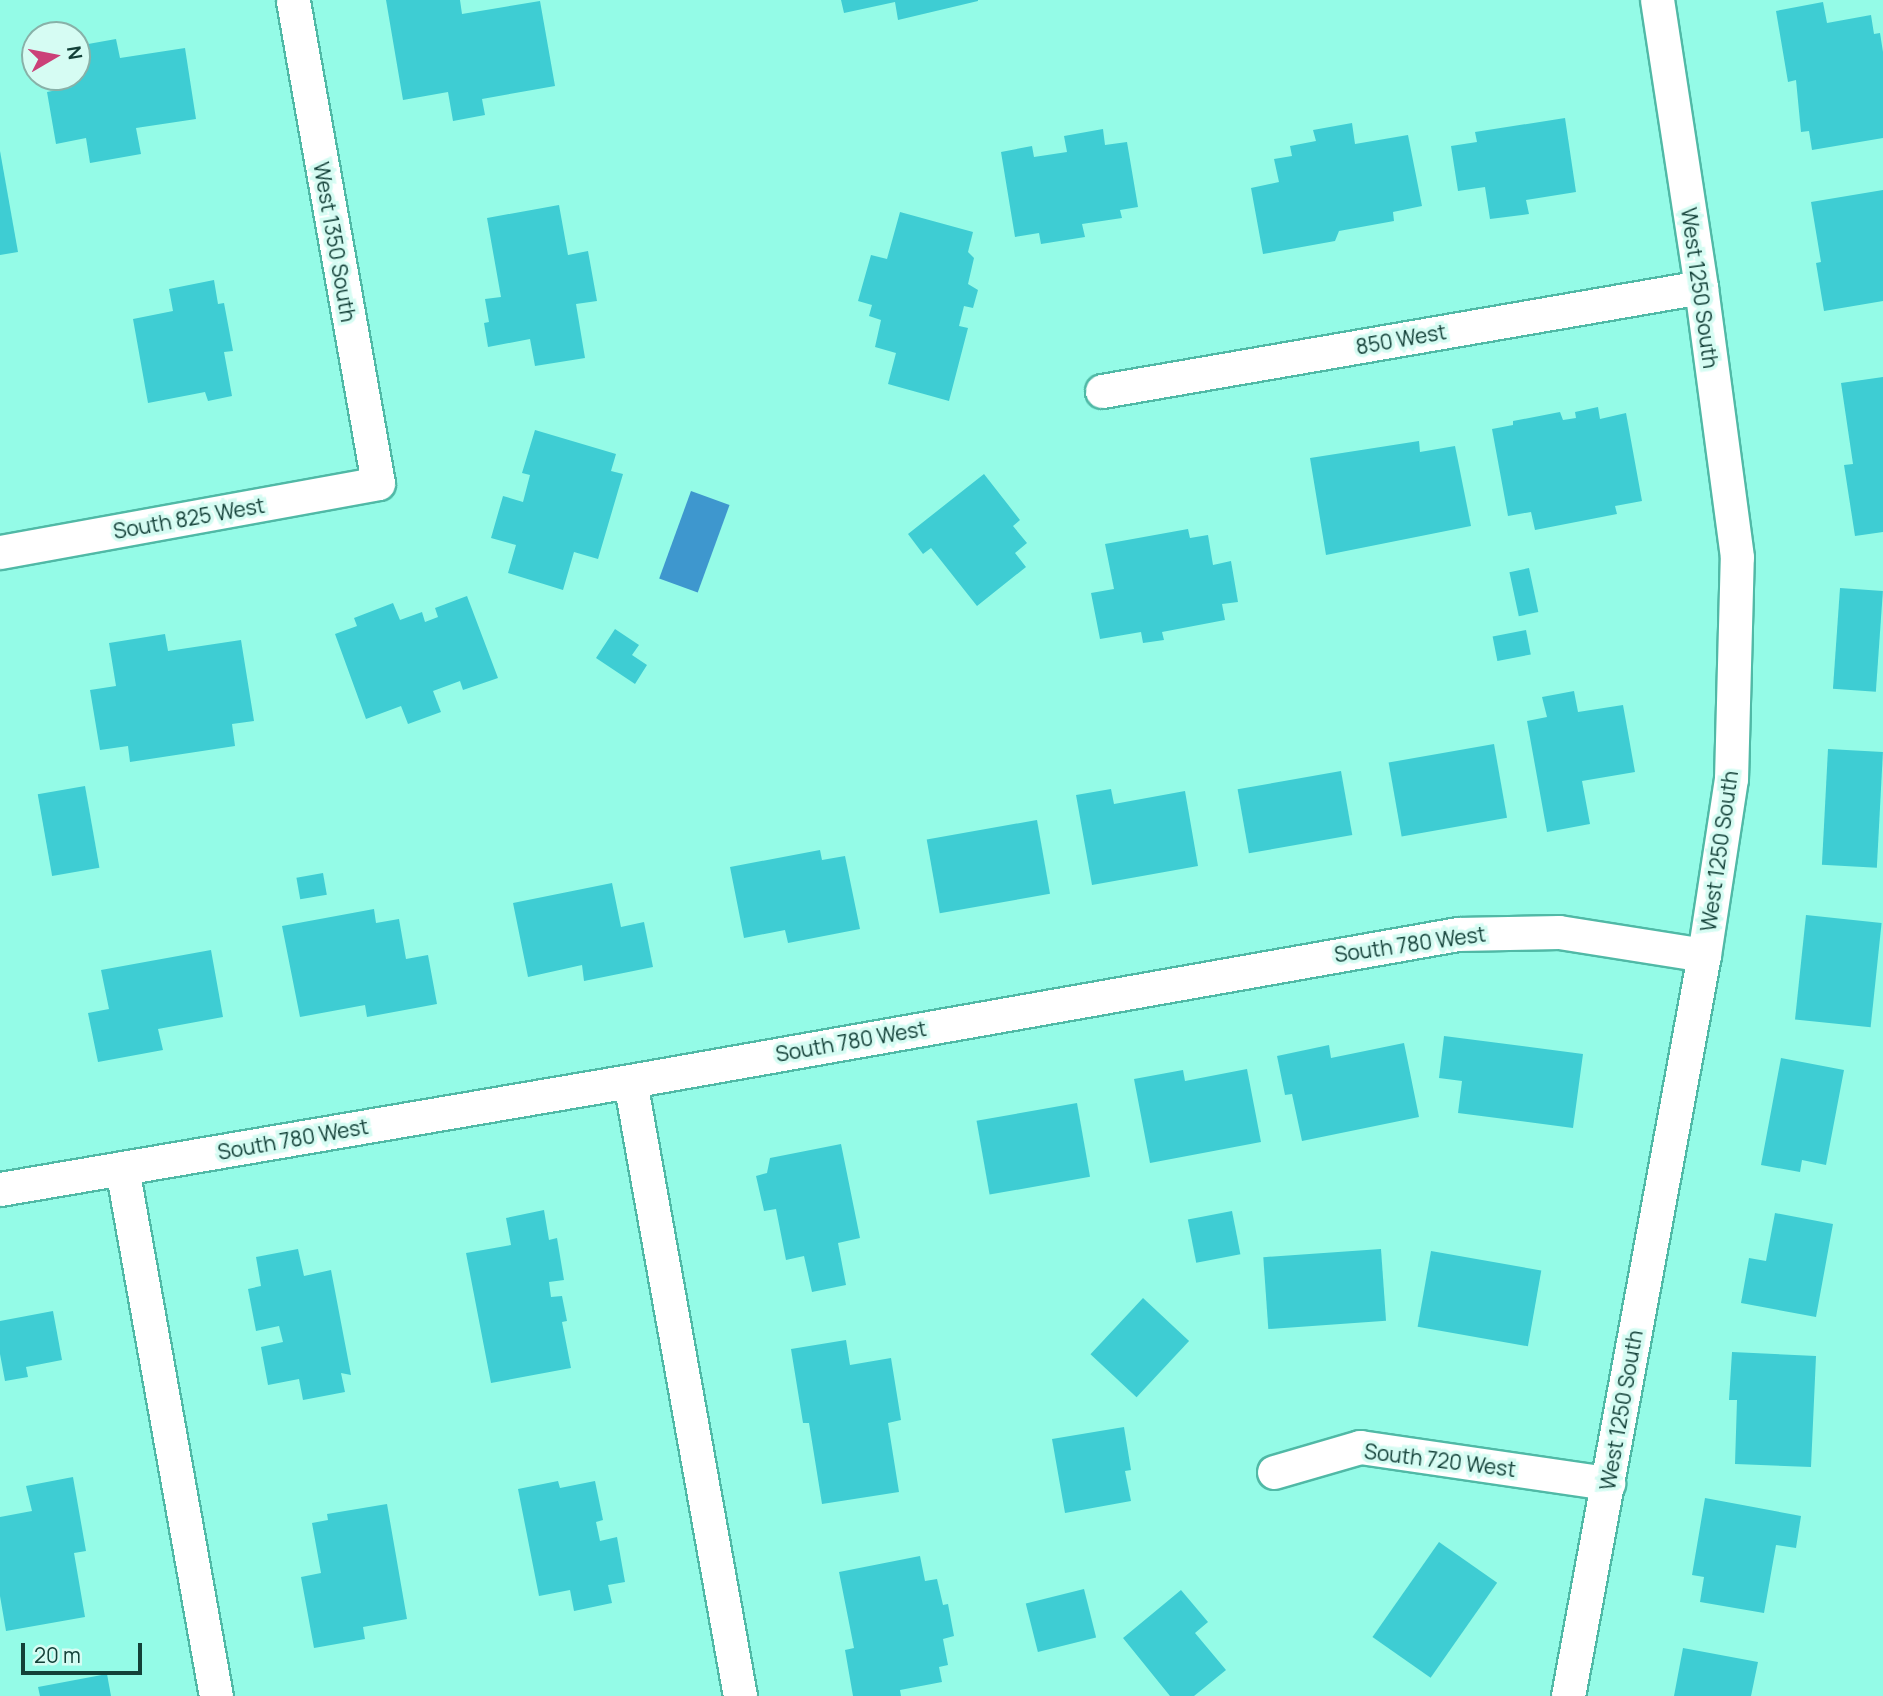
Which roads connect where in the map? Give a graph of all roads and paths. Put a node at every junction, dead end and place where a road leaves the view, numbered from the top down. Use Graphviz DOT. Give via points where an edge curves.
graph roads {
  1 [pos="293,0"];
  2 [pos="1657,0"];
  3 [pos="1701,287"];
  4 [pos="1102,391"];
  5 [pos="378,484"];
  6 [pos="0,552"];
  7 [pos="1704,955"];
  8 [pos="630,1081"];
  9 [pos="122,1168"];
  10 [pos="0,1189"];
  11 [pos="1274,1472"];
  12 [pos="1608,1483"];
  13 [pos="216,1696"];
  14 [pos="740,1696"];
  15 [pos="1568,1696"];
  1 -- 5 [label="street, West 1350 South"];
  2 -- 3 [label="street, West 1250 South"];
  3 -- 4 [label="street, 850 West"];
  3 -- 7 [label="street, West 1250 South" via="1737,557 1731,779"];
  5 -- 6 [label="street, South 825 West"];
  7 -- 8 [label="street, South 780 West" via="1559,932 1458,934"];
  7 -- 12 [label="street, West 1250 South"];
  8 -- 9 [label="street, South 780 West"];
  8 -- 14 [label="street"];
  9 -- 10 [label="street, South 780 West"];
  9 -- 13 [label="street"];
  11 -- 12 [label="street, South 720 West" via="1360,1447"];
  12 -- 15 [label="street, West 1250 South"];
}
